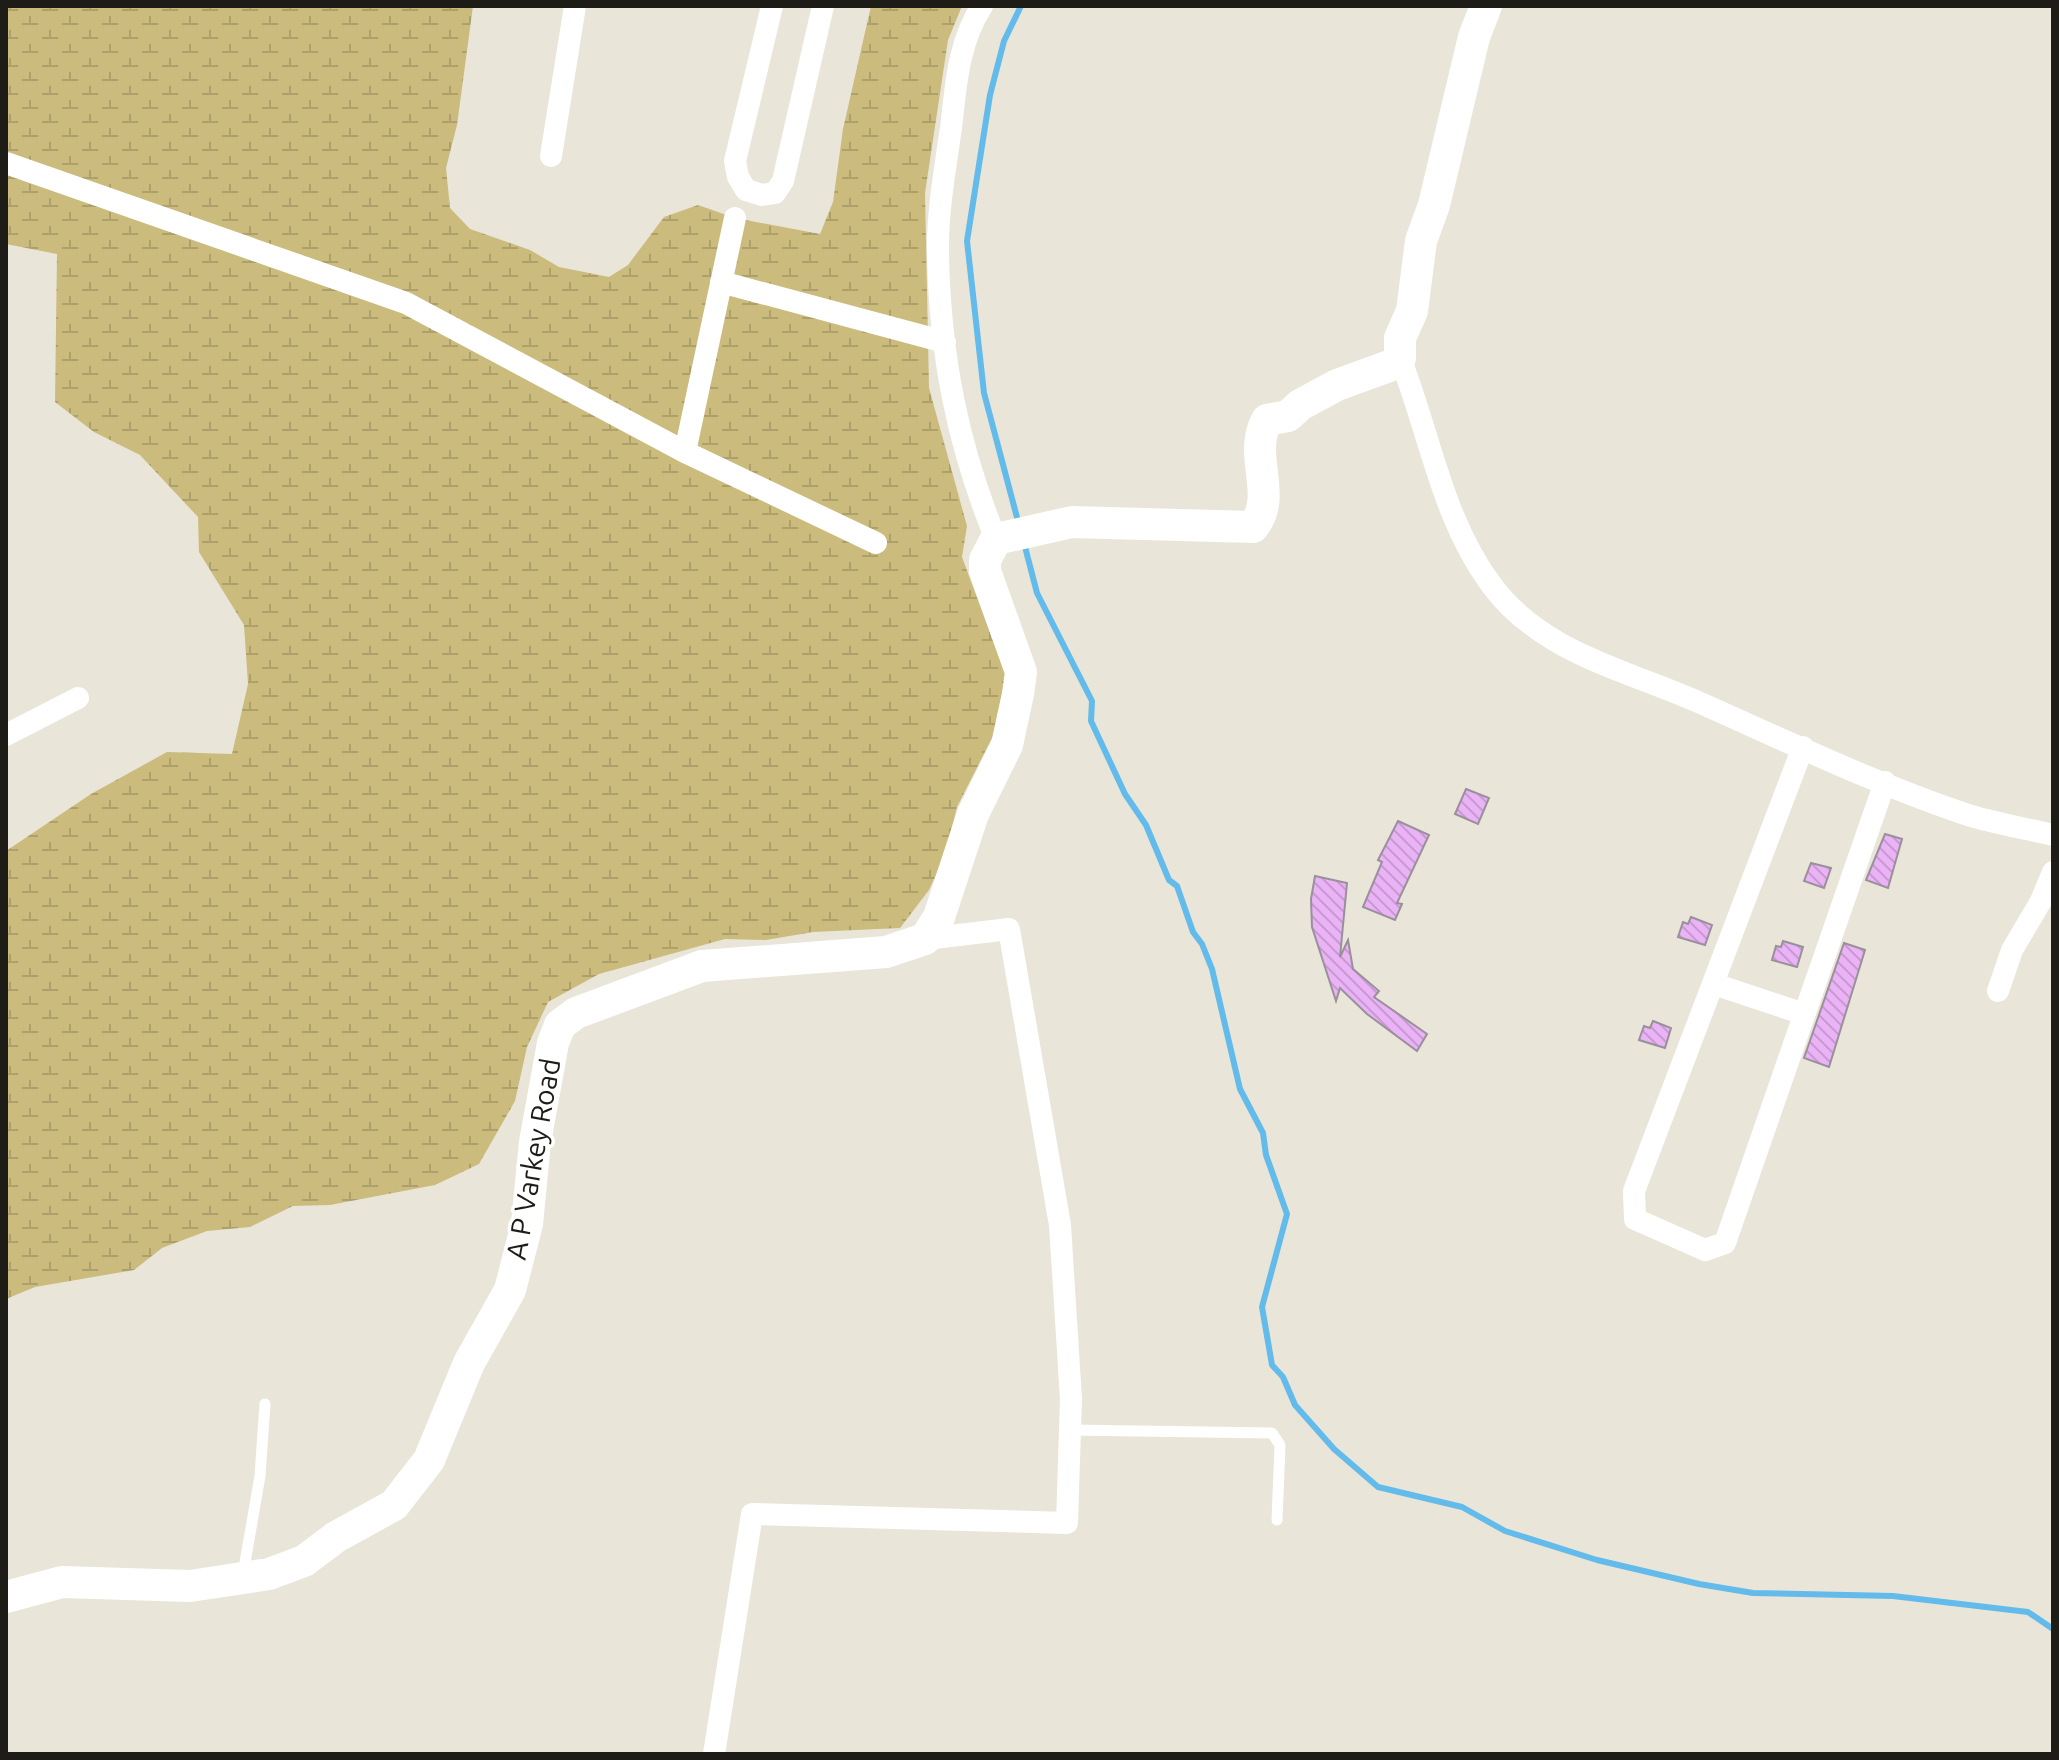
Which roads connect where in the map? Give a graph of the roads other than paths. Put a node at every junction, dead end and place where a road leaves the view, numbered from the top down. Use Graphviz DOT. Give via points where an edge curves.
graph roads {
  1 [pos="575,6"];
  2 [pos="772,6"];
  3 [pos="823,6"];
  4 [pos="982,6"];
  5 [pos="1486,6"];
  6 [pos="551,156"];
  7 [pos="6,163"];
  8 [pos="735,218"];
  9 [pos="721,282"];
  10 [pos="945,342"];
  11 [pos="1400,358"];
  12 [pos="685,452"];
  13 [pos="1008,540"];
  14 [pos="876,543"];
  15 [pos="78,698"];
  16 [pos="6,735"];
  17 [pos="1803,747"];
  18 [pos="1885,782"];
  19 [pos="2053,835"];
  20 [pos="2053,872"];
  21 [pos="925,939"];
  22 [pos="1714,984"];
  23 [pos="1998,991"];
  24 [pos="1804,1014"];
  25 [pos="265,1404"];
  26 [pos="1070,1430"];
  27 [pos="1277,1520"];
  28 [pos="242,1577"];
  29 [pos="6,1597"];
  30 [pos="714,1754"];
  1 -- 6 [label="street"];
  2 -- 3 [label="street" via="735,161 746,190 762,195 775,193 783,181"];
  4 -- 10 [label="street" via="960,57 946,161 937,252"];
  5 -- 11 [label="street" via="1421,241"];
  7 -- 12 [label="street" via="406,303"];
  8 -- 9 [label="street"];
  9 -- 10 [label="street"];
  9 -- 12 [label="street"];
  10 -- 13 [label="street" via="970,475"];
  11 -- 13 [label="street" via="1337,385 1288,416 1267,420 1258,453 1266,504 1253,527 1072,522"];
  11 -- 17 [label="street" via="1465,545 1493,588 1525,621 1588,659"];
  12 -- 14 [label="street"];
  13 -- 21 [label="street" via="985,560 988,585 1021,672 1018,694 1007,745 973,814 939,917"];
  15 -- 16 [label="street"];
  17 -- 18 [label="street"];
  17 -- 22 [label="street"];
  18 -- 19 [label="street" via="1966,814"];
  18 -- 24 [label="street"];
  20 -- 23 [label="street" via="2012,950"];
  21 -- 26 [label="street" via="1009,929 1060,1225"];
  21 -- 28 [label="street, A P Varkey Road" via="886,952 702,966 576,1013 560,1025 546,1072 527,1224 510,1290 469,1363 429,1460 394,1505 304,1561"];
  22 -- 24 [label="street"];
  22 -- 24 [label="street" via="1634,1191 1635,1219 1705,1250 1725,1243"];
  25 -- 28 [label="lane" via="260,1476"];
  26 -- 27 [label="lane" via="1272,1433 1280,1445"];
  26 -- 30 [label="street" via="1067,1523 752,1514"];
  28 -- 29 [label="street, A P Varkey Road" via="190,1586 62,1582"];
}
